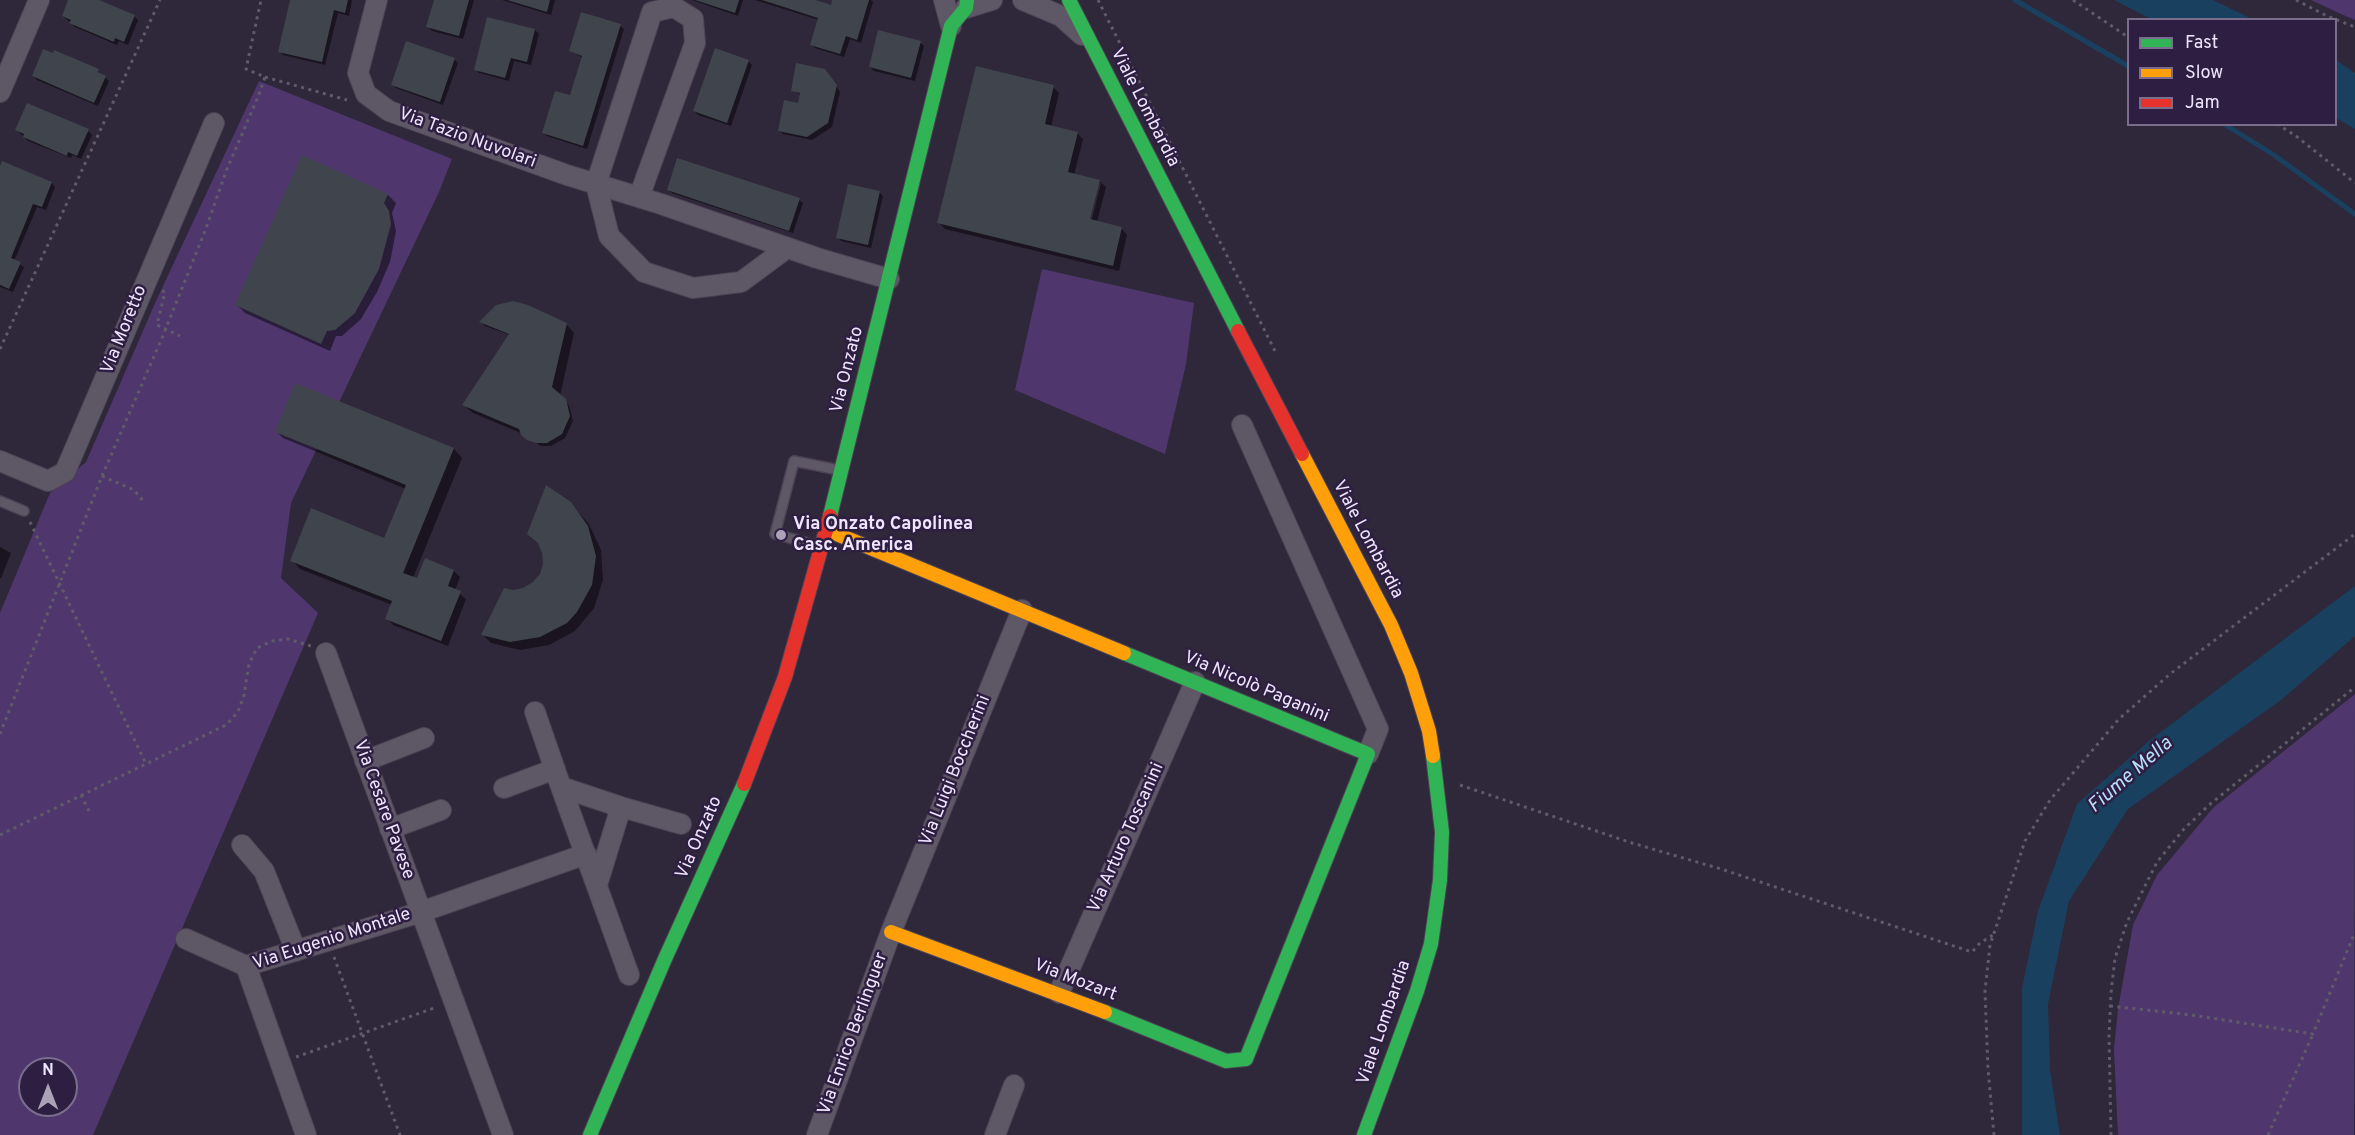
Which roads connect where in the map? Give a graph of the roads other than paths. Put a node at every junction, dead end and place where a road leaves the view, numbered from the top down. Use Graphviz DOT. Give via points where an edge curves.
graph roads {
  1 [pos="39,0"];
  2 [pos="377,0"];
  3 [pos="944,0"];
  4 [pos="992,0"];
  5 [pos="1023,0"];
  6 [pos="1069,0"];
  7 [pos="966,4"];
  8 [pos="654,6"];
  9 [pos="951,26"];
  10 [pos="1092,44"];
  11 [pos="0,92"];
  12 [pos="214,123"];
  13 [pos="596,184"];
  14 [pos="639,197"];
  15 [pos="787,248"];
  16 [pos="889,279"];
  17 [pos="1242,425"];
  18 [pos="0,461"];
  19 [pos="841,470"];
  20 [pos="0,501"];
  21 [pos="24,511"];
  22 [pos="826,530"];
  23 [pos="822,548"];
  24 [pos="1022,610"];
  25 [pos="326,653"];
  26 [pos="1195,682"];
  27 [pos="535,712"];
  28 [pos="424,738"];
  29 [pos="1368,754"];
  30 [pos="365,761"];
  31 [pos="558,778"];
  32 [pos="504,788"];
  33 [pos="621,807"];
  34 [pos="441,810"];
  35 [pos="681,824"];
  36 [pos="390,829"];
  37 [pos="242,845"];
  38 [pos="585,854"];
  39 [pos="597,885"];
  40 [pos="421,912"];
  41 [pos="891,932"];
  42 [pos="186,939"];
  43 [pos="296,951"];
  44 [pos="246,966"];
  45 [pos="629,975"];
  46 [pos="1059,993"];
  47 [pos="1014,1085"];
  48 [pos="306,1135"];
  49 [pos="503,1135"];
  50 [pos="590,1135"];
  51 [pos="817,1135"];
  52 [pos="995,1135"];
  53 [pos="1364,1135"];
  1 -- 11 [label="street"];
  2 -- 13 [label="street, Via Tazio Nuvolari" via="358,73 366,94 389,111"];
  3 -- 9 [label="street"];
  4 -- 7 [label="street"];
  5 -- 10 [label="street" via="1061,16"];
  6 -- 10 [label="street, Viale Lombardia"];
  7 -- 9 [label="street"];
  8 -- 13 [label="street"];
  8 -- 14 [label="street" via="674,7 693,20 695,43"];
  9 -- 16 [label="street, Via Onzato"];
  10 -- 53 [label="street, Viale Lombardia" via="1392,626 1412,673 1429,731 1442,832 1431,944"];
  12 -- 18 [label="street, Via Moretto" via="65,472 48,481"];
  13 -- 14 [label="street, Via Tazio Nuvolari"];
  13 -- 15 [label="street" via="609,236 645,272 693,288 741,282"];
  14 -- 15 [label="street, Via Tazio Nuvolari"];
  15 -- 16 [label="street, Via Tazio Nuvolari"];
  16 -- 19 [label="street, Via Onzato"];
  17 -- 29 [label="street" via="1378,729"];
  19 -- 22 [label="street, Via Onzato"];
  19 -- 23 [label="lane" via="794,461 775,534"];
  20 -- 21 [label="lane"];
  22 -- 23 [label="street, Via Onzato"];
  22 -- 24 [label="street, Via Nicolò Paganini"];
  23 -- 50 [label="street, Via Onzato" via="785,677 741,790"];
  24 -- 26 [label="street, Via Nicolò Paganini"];
  24 -- 41 [label="street, Via Luigi Boccherini"];
  25 -- 30 [label="street, Via Cesare Pavese"];
  26 -- 29 [label="street, Via Nicolò Paganini"];
  26 -- 46 [label="street, Via Arturo Toscanini"];
  27 -- 31 [label="street"];
  28 -- 30 [label="street"];
  29 -- 46 [label="street, Via Mozart" via="1246,1059 1226,1061"];
  30 -- 36 [label="street, Via Cesare Pavese"];
  31 -- 32 [label="street"];
  31 -- 33 [label="street"];
  31 -- 38 [label="street"];
  33 -- 35 [label="street"];
  33 -- 39 [label="street"];
  34 -- 36 [label="street"];
  36 -- 40 [label="street, Via Cesare Pavese"];
  37 -- 43 [label="street" via="264,871"];
  38 -- 39 [label="street"];
  38 -- 40 [label="street, Via Eugenio Montale"];
  39 -- 45 [label="street"];
  40 -- 43 [label="street, Via Eugenio Montale"];
  40 -- 49 [label="street, Via Cesare Pavese"];
  41 -- 46 [label="street, Via Mozart"];
  41 -- 51 [label="street, Via Enrico Berlinguer"];
  42 -- 44 [label="street"];
  43 -- 44 [label="street, Via Eugenio Montale"];
  44 -- 48 [label="street, Via Eugenio Montale"];
  47 -- 52 [label="street"];
}
